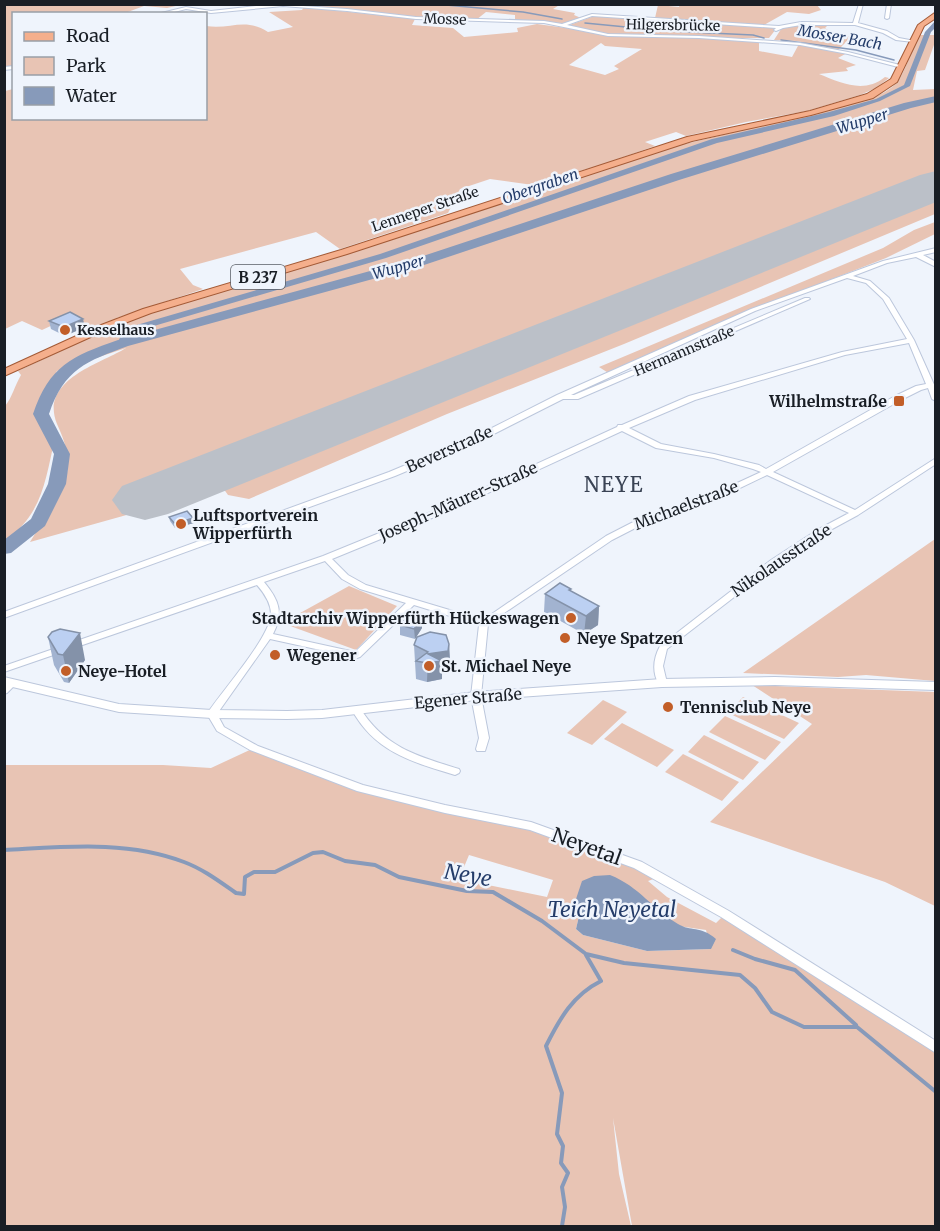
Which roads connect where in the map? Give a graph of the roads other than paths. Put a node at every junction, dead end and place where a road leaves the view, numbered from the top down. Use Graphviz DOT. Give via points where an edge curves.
graph roads {
  1 [pos="861,4"];
  2 [pos="889,4"];
  3 [pos="293,6"];
  4 [pos="168,12"];
  5 [pos="936,14"];
  6 [pos="887,18"];
  7 [pos="855,24"];
  8 [pos="561,26"];
  9 [pos="778,27"];
  10 [pos="575,29"];
  11 [pos="771,40"];
  12 [pos="913,41"];
  13 [pos="902,67"];
  14 [pos="936,250"];
  15 [pos="916,254"];
  16 [pos="936,265"];
  17 [pos="847,276"];
  18 [pos="807,299"];
  19 [pos="911,340"];
  20 [pos="4,375"];
  21 [pos="4,382"];
  22 [pos="930,386"];
  23 [pos="560,397"];
  24 [pos="936,399"];
  25 [pos="621,427"];
  26 [pos="936,460"];
  27 [pos="765,473"];
  28 [pos="855,513"];
  29 [pos="326,558"];
  30 [pos="259,580"];
  31 [pos="411,603"];
  32 [pos="4,615"];
  33 [pos="484,623"];
  34 [pos="268,636"];
  35 [pos="6,679"];
  36 [pos="662,683"];
  37 [pos="936,686"];
  38 [pos="476,696"];
  39 [pos="357,710"];
  40 [pos="212,714"];
  41 [pos="481,749"];
  42 [pos="455,771"];
  43 [pos="936,1047"];
  1 -- 7 [label="street"];
  2 -- 6 [label="street"];
  3 -- 4 [label="street, Mosse" via="211,12 186,8"];
  3 -- 8 [label="street, Mosse"];
  5 -- 12 [label="main road, B 237" via="921,25"];
  7 -- 9 [label="street"];
  7 -- 12 [label="street"];
  8 -- 9 [label="street, Mosse" via="592,15"];
  8 -- 10 [label="street, Mosse"];
  9 -- 11 [label="street"];
  10 -- 11 [label="street, Hilgersbrücke" via="608,35"];
  11 -- 13 [label="street, Hilgersbrücke"];
  12 -- 13 [label="main road, B 237"];
  13 -- 20 [label="main road, Lenneper Straße / B 237" via="894,80 876,93 811,113 690,139 344,252 147,311"];
  14 -- 15 [label="street, Beverstraße"];
  15 -- 16 [label="street"];
  15 -- 17 [label="street, Beverstraße"];
  17 -- 19 [label="street" via="875,287"];
  17 -- 23 [label="street, Beverstraße" via="753,310"];
  18 -- 23 [label="street, Hermannstraße" via="575,397"];
  19 -- 22 [label="street"];
  19 -- 25 [label="street, Joseph-Mäurer-Straße" via="810,362 692,398"];
  20 -- 21 [label="main road"];
  22 -- 24 [label="street"];
  22 -- 27 [label="street, Michaelstraße" via="898,398"];
  23 -- 32 [label="street, Beverstraße" via="392,474"];
  25 -- 27 [label="street" via="659,446 735,461"];
  25 -- 29 [label="street, Joseph-Mäurer-Straße" via="446,509"];
  26 -- 28 [label="street, Nikolausstraße"];
  27 -- 28 [label="street"];
  27 -- 33 [label="street, Michaelstraße" via="712,498 646,519 609,538"];
  28 -- 36 [label="street, Nikolausstraße" via="774,562 663,648 657,672"];
  29 -- 30 [label="street, Joseph-Mäurer-Straße"];
  29 -- 31 [label="street" via="345,577 363,587"];
  30 -- 34 [label="street" via="272,599 276,617"];
  30 -- 35 [label="street, Joseph-Mäurer-Straße"];
  31 -- 33 [label="street"];
  31 -- 34 [label="street" via="357,655"];
  33 -- 38 [label="street"];
  34 -- 40 [label="street"];
  35 -- 40 [label="street, Egener Straße" via="119,708"];
  36 -- 37 [label="street, Egener Straße" via="775,681"];
  36 -- 38 [label="street, Egener Straße"];
  38 -- 39 [label="street, Egener Straße"];
  38 -- 41 [label="street" via="484,738"];
  39 -- 40 [label="street, Egener Straße" via="322,714"];
  39 -- 42 [label="street" via="380,740 429,764"];
  40 -- 43 [label="street, Neyetal" via="220,729 254,748 361,788 531,826 638,865 725,914"];
}
